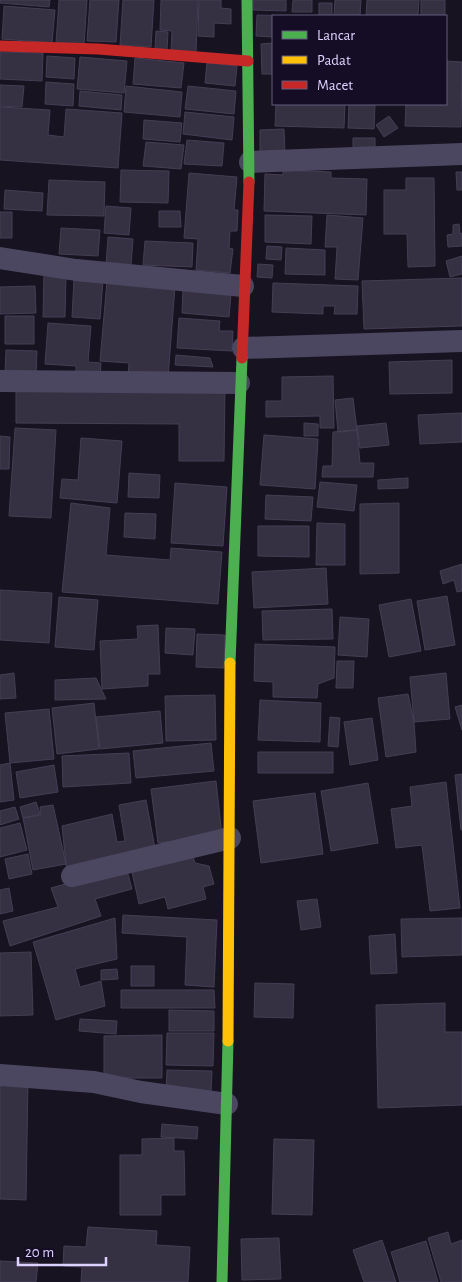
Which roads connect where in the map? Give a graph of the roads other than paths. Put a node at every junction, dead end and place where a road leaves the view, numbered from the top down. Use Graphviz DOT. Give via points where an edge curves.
graph roads {
  1 [pos="247,0"];
  2 [pos="0,46"];
  3 [pos="248,61"];
  4 [pos="462,154"];
  5 [pos="250,162"];
  6 [pos="0,258"];
  7 [pos="244,286"];
  8 [pos="462,341"];
  9 [pos="243,348"];
  10 [pos="1,381"];
  11 [pos="239,383"];
  12 [pos="230,838"];
  13 [pos="72,876"];
  14 [pos="0,1074"];
  15 [pos="227,1104"];
  16 [pos="222,1282"];
  1 -- 3 [label="street"];
  2 -- 3 [label="street" via="98,49"];
  3 -- 5 [label="street"];
  4 -- 5 [label="street"];
  5 -- 7 [label="street"];
  6 -- 7 [label="street" via="76,270"];
  7 -- 9 [label="street"];
  8 -- 9 [label="street"];
  9 -- 11 [label="street"];
  10 -- 11 [label="street"];
  11 -- 12 [label="street" via="229,679"];
  12 -- 13 [label="street"];
  12 -- 15 [label="street"];
  14 -- 15 [label="street" via="94,1082"];
  15 -- 16 [label="street"];
}
